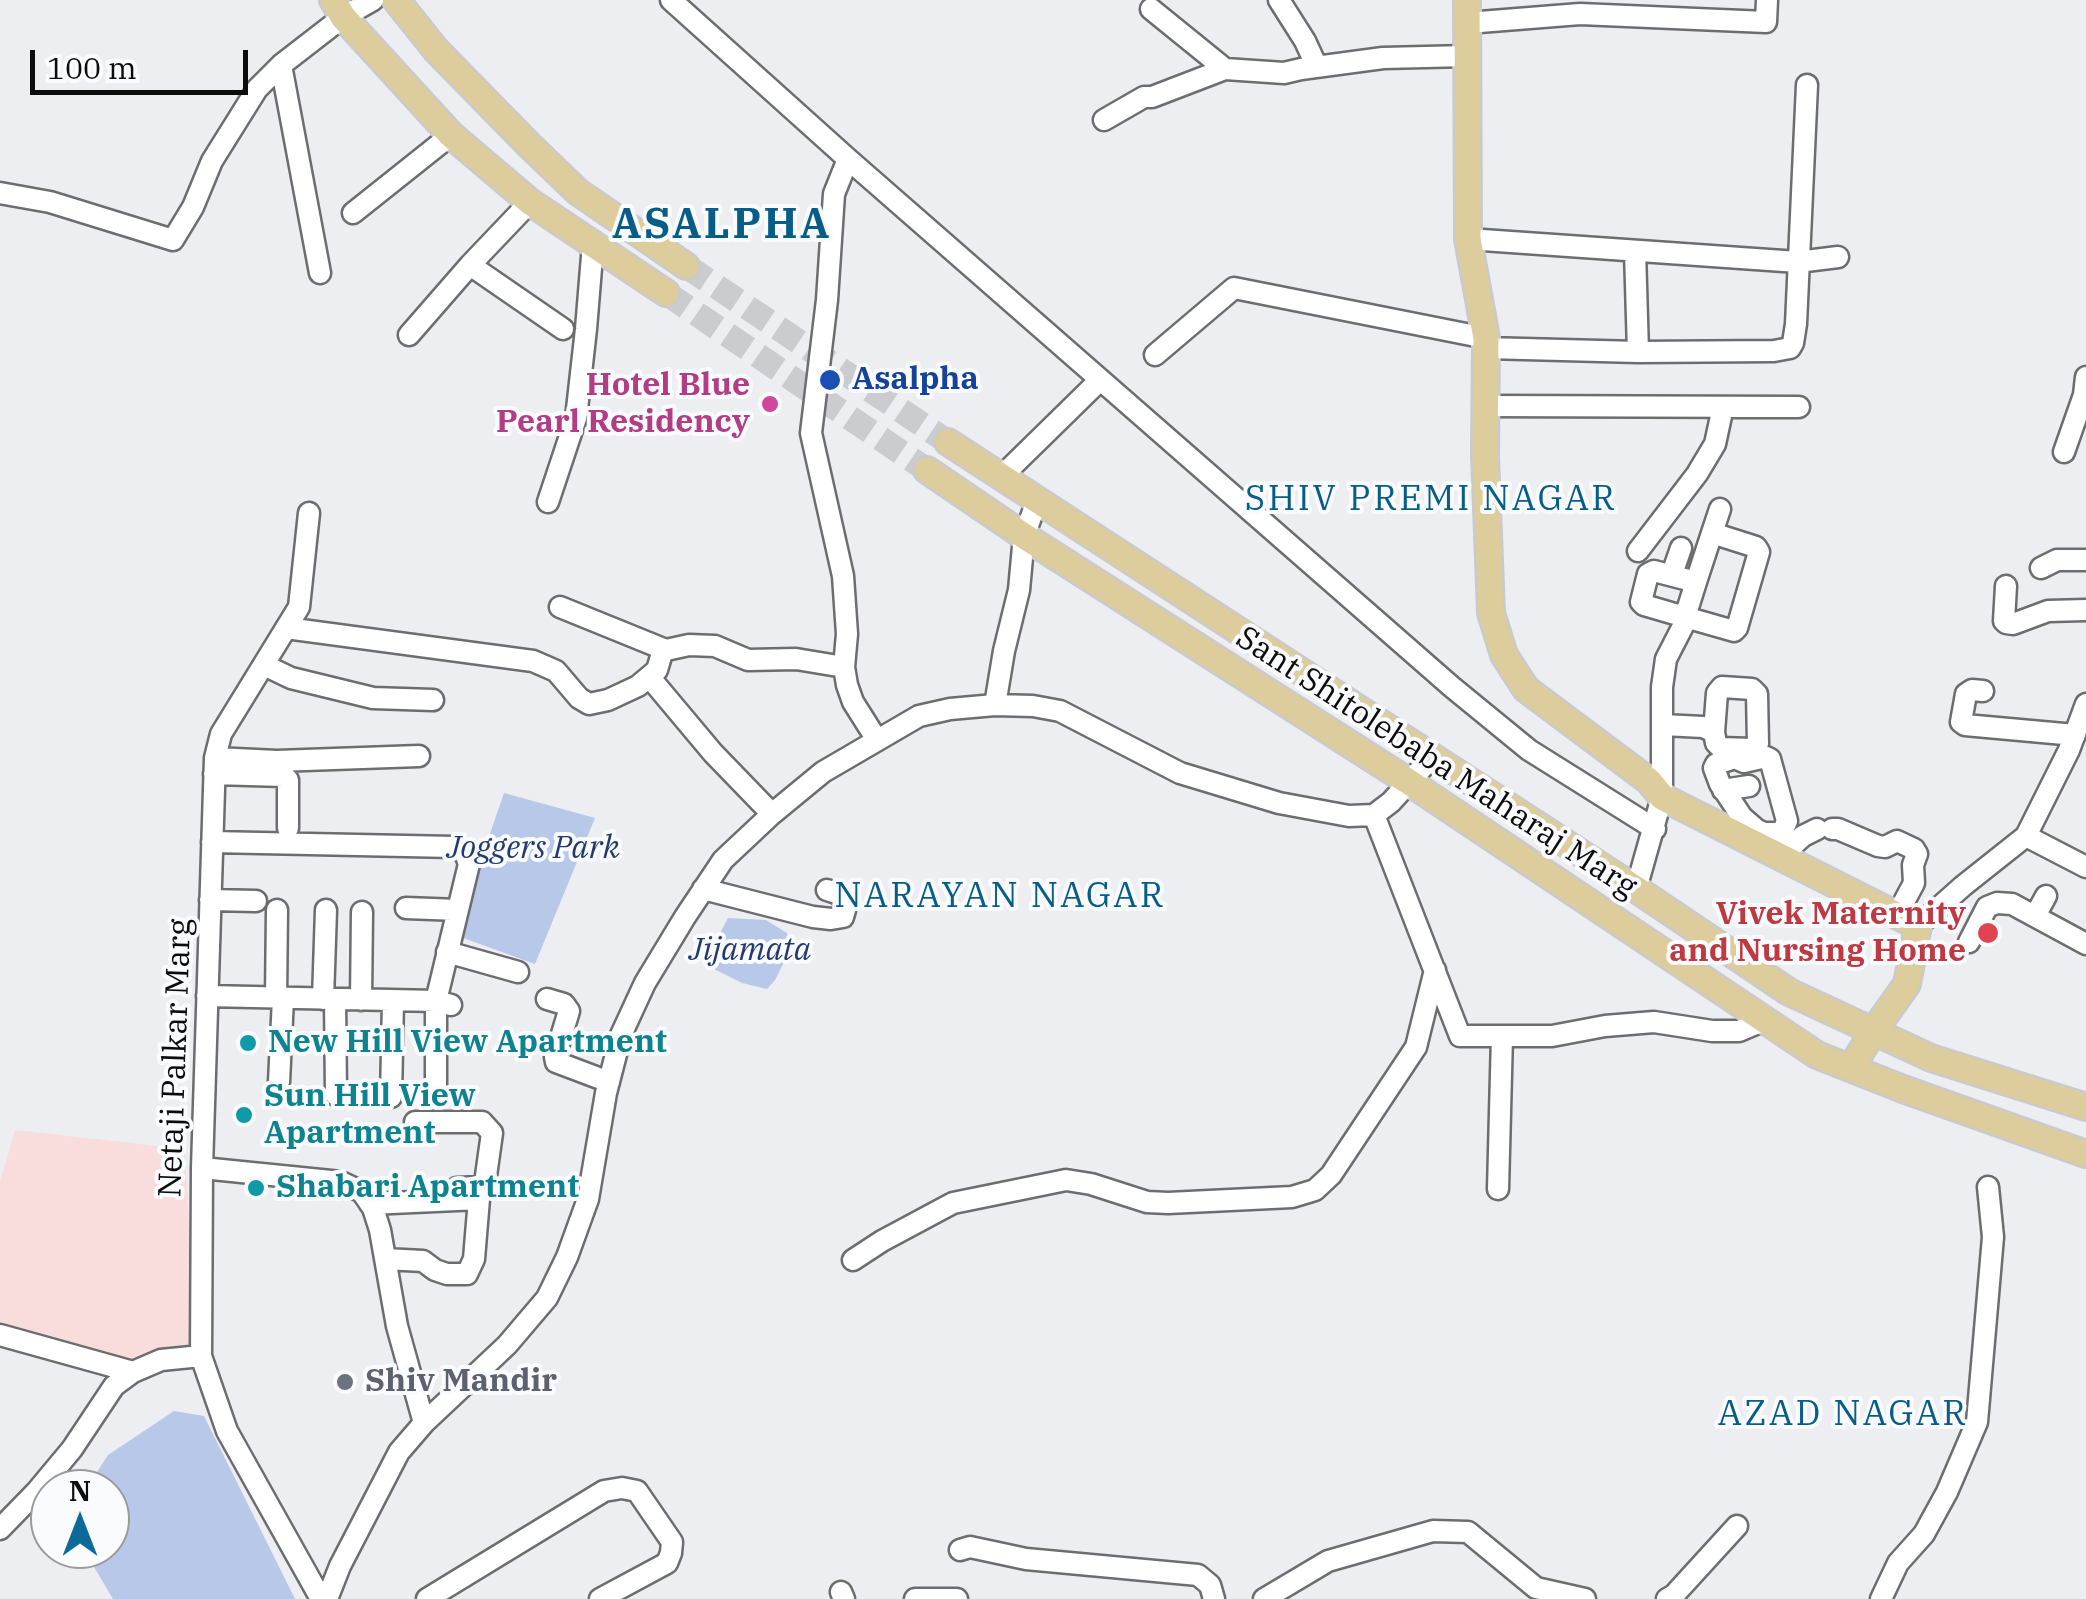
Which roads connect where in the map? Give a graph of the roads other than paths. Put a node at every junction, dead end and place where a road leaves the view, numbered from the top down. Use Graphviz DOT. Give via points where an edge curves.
graph roads {
  1 [pos="373,0"];
  2 [pos="396,0"];
  3 [pos="671,0"];
  4 [pos="1280,0"];
  5 [pos="1767,0"];
  6 [pos="1580,7"];
  7 [pos="338,8"];
  8 [pos="1151,9"];
  9 [pos="1467,11"];
  10 [pos="1467,56"];
  11 [pos="281,65"];
  12 [pos="1316,67"];
  13 [pos="1225,69"];
  14 [pos="1807,85"];
  15 [pos="1104,120"];
  16 [pos="451,135"];
  17 [pos="848,159"];
  18 [pos="0,193"];
  19 [pos="530,202"];
  20 [pos="354,213"];
  21 [pos="1468,239"];
  22 [pos="593,244"];
  23 [pos="1634,251"];
  24 [pos="1838,257"];
  25 [pos="1798,262"];
  26 [pos="470,265"];
  27 [pos="686,266"];
  28 [pos="320,274"];
  29 [pos="666,294"];
  30 [pos="563,328"];
  31 [pos="409,335"];
  32 [pos="1486,343"];
  33 [pos="1638,352"];
  34 [pos="1154,355"];
  35 [pos="2086,377"];
  36 [pos="1100,380"];
  37 [pos="1485,406"];
  38 [pos="1724,407"];
  39 [pos="1799,407"];
  40 [pos="948,442"];
  41 [pos="2064,452"];
  42 [pos="927,470"];
  43 [pos="1006,480"];
  44 [pos="1037,501"];
  45 [pos="548,502"];
  46 [pos="1720,508"];
  47 [pos="988,511"];
  48 [pos="310,513"];
  49 [pos="1712,533"];
  50 [pos="1024,536"];
  51 [pos="1681,548"];
  52 [pos="1638,551"];
  53 [pos="2086,560"];
  54 [pos="2041,568"];
  55 [pos="1672,574"];
  56 [pos="1696,582"];
  57 [pos="2006,586"];
  58 [pos="1622,593"];
  59 [pos="560,606"];
  60 [pos="2086,610"];
  61 [pos="1684,622"];
  62 [pos="286,628"];
  63 [pos="666,650"];
  64 [pos="264,665"];
  65 [pos="844,667"];
  66 [pos="656,685"];
  67 [pos="1983,690"];
  68 [pos="433,700"];
  69 [pos="995,704"];
  70 [pos="2086,704"];
  71 [pos="1662,725"];
  72 [pos="1714,732"];
  73 [pos="877,740"];
  74 [pos="2077,748"];
  75 [pos="419,756"];
  76 [pos="1432,758"];
  77 [pos="215,766"];
  78 [pos="1409,782"];
  79 [pos="1749,786"];
  80 [pos="1724,790"];
  81 [pos="1662,798"];
  82 [pos="772,814"];
  83 [pos="1374,815"];
  84 [pos="288,828"];
  85 [pos="1655,829"];
  86 [pos="2026,836"];
  87 [pos="212,842"];
  88 [pos="1781,845"];
  89 [pos="2084,863"];
  90 [pos="1963,886"];
  91 [pos="703,889"];
  92 [pos="1636,889"];
  93 [pos="827,890"];
  94 [pos="2046,896"];
  95 [pos="210,900"];
  96 [pos="256,902"];
  97 [pos="406,908"];
  98 [pos="277,910"];
  99 [pos="326,910"];
  100 [pos="458,910"];
  101 [pos="362,912"];
  102 [pos="2034,916"];
  103 [pos="1908,920"];
  104 [pos="2086,944"];
  105 [pos="447,952"];
  106 [pos="1435,970"];
  107 [pos="518,972"];
  108 [pos="207,996"];
  109 [pos="279,998"];
  110 [pos="329,999"];
  111 [pos="548,999"];
  112 [pos="361,1000"];
  113 [pos="393,1001"];
  114 [pos="443,1003"];
  115 [pos="1764,1020"];
  116 [pos="1872,1032"];
  117 [pos="1502,1036"];
  118 [pos="1917,1052"];
  119 [pos="1851,1068"];
  120 [pos="279,1082"];
  121 [pos="610,1082"];
  122 [pos="1902,1089"];
  123 [pos="336,1096"];
  124 [pos="391,1096"];
  125 [pos="436,1100"];
  126 [pos="2086,1107"];
  127 [pos="415,1122"];
  128 [pos="2084,1158"];
  129 [pos="202,1168"];
  130 [pos="1988,1187"];
  131 [pos="1498,1189"];
  132 [pos="366,1198"];
  133 [pos="386,1259"];
  134 [pos="853,1260"];
  135 [pos="0,1334"];
  136 [pos="201,1356"];
  137 [pos="133,1372"];
  138 [pos="424,1423"];
  139 [pos="1737,1526"];
  140 [pos="0,1529"];
  141 [pos="960,1550"];
  142 [pos="1537,1594"];
  143 [pos="324,1599"];
  144 [pos="427,1599"];
  145 [pos="600,1599"];
  146 [pos="915,1599"];
  147 [pos="957,1599"];
  148 [pos="1214,1599"];
  149 [pos="1264,1599"];
  150 [pos="1585,1599"];
  151 [pos="1668,1599"];
  152 [pos="1880,1599"];
  1 -- 7 [label="street"];
  2 -- 27 [label="main road" via="436,50 578,192"];
  3 -- 17 [label="street"];
  4 -- 12 [label="street"];
  5 -- 6 [label="street" via="1766,22"];
  6 -- 9 [label="street"];
  7 -- 11 [label="street"];
  7 -- 16 [label="main road"];
  8 -- 13 [label="street"];
  9 -- 10 [label="main road"];
  10 -- 12 [label="street"];
  10 -- 21 [label="main road"];
  11 -- 18 [label="street" via="257,89 212,160 173,240"];
  11 -- 28 [label="street"];
  12 -- 13 [label="street" via="1284,74"];
  13 -- 15 [label="street" via="1144,97"];
  14 -- 25 [label="street"];
  16 -- 19 [label="main road"];
  16 -- 20 [label="street"];
  17 -- 36 [label="street"];
  17 -- 65 [label="street" via="834,194 811,432 843,576"];
  19 -- 22 [label="main road"];
  19 -- 26 [label="street"];
  21 -- 23 [label="street"];
  21 -- 32 [label="main road"];
  22 -- 29 [label="main road"];
  22 -- 45 [label="street" via="576,418"];
  23 -- 25 [label="street"];
  23 -- 33 [label="street"];
  24 -- 25 [label="street"];
  25 -- 33 [label="street" via="1790,348"];
  26 -- 30 [label="street"];
  26 -- 31 [label="street"];
  32 -- 33 [label="street"];
  32 -- 34 [label="street" via="1234,288"];
  32 -- 37 [label="main road"];
  35 -- 41 [label="street"];
  36 -- 43 [label="street"];
  36 -- 85 [label="street" via="1529,750"];
  37 -- 38 [label="street"];
  37 -- 81 [label="main road" via="1491,613 1504,655 1526,689 1649,780"];
  38 -- 39 [label="street"];
  38 -- 52 [label="street" via="1715,444"];
  40 -- 43 [label="main road, Sant Shitolebaba Maharaj Marg"];
  42 -- 47 [label="main road, Sant Shitolebaba Maharaj Marg"];
  43 -- 44 [label="main road, Sant Shitolebaba Maharaj Marg"];
  43 -- 47 [label="main road"];
  44 -- 50 [label="street"];
  44 -- 76 [label="main road, Sant Shitolebaba Maharaj Marg"];
  46 -- 49 [label="street"];
  47 -- 50 [label="main road, Sant Shitolebaba Maharaj Marg"];
  48 -- 62 [label="street, Netaji Palkar Marg" via="299,607"];
  49 -- 56 [label="street"];
  49 -- 61 [label="street" via="1759,552 1738,590 1737,628"];
  50 -- 69 [label="street"];
  50 -- 78 [label="main road, Sant Shitolebaba Maharaj Marg"];
  51 -- 55 [label="street"];
  53 -- 54 [label="street" via="2057,560"];
  55 -- 56 [label="street"];
  55 -- 61 [label="street" via="1648,574 1641,602"];
  56 -- 61 [label="street"];
  57 -- 60 [label="street" via="2006,623 2048,611"];
  58 -- 61 [label="street" via="1649,615"];
  59 -- 63 [label="street"];
  61 -- 71 [label="street" via="1666,660"];
  62 -- 63 [label="street" via="533,661 556,671 589,704 638,686 657,670"];
  62 -- 64 [label="street, Netaji Palkar Marg"];
  63 -- 65 [label="street" via="715,646 748,660"];
  64 -- 68 [label="street" via="373,698"];
  64 -- 77 [label="street, Netaji Palkar Marg" via="222,734"];
  65 -- 73 [label="street" via="854,702"];
  66 -- 82 [label="street"];
  67 -- 74 [label="street" via="1966,694 1964,725"];
  69 -- 73 [label="street" via="919,716"];
  69 -- 83 [label="street" via="1060,712 1180,773 1280,803"];
  70 -- 74 [label="street"];
  71 -- 72 [label="street"];
  71 -- 81 [label="street"];
  73 -- 82 [label="street"];
  74 -- 86 [label="street"];
  75 -- 77 [label="street"];
  76 -- 78 [label="street"];
  76 -- 92 [label="main road, Sant Shitolebaba Maharaj Marg"];
  77 -- 84 [label="street" via="284,776"];
  77 -- 87 [label="street, Netaji Palkar Marg"];
  78 -- 83 [label="street"];
  78 -- 115 [label="main road, Sant Shitolebaba Maharaj Marg"];
  79 -- 80 [label="street"];
  80 -- 88 [label="street" via="1742,817"];
  80 -- 88 [label="street" via="1716,764 1770,760 1787,821"];
  81 -- 85 [label="street"];
  81 -- 88 [label="main road"];
  82 -- 91 [label="street"];
  83 -- 106 [label="street"];
  85 -- 92 [label="street"];
  86 -- 89 [label="street"];
  86 -- 90 [label="street"];
  87 -- 95 [label="street, Netaji Palkar Marg"];
  87 -- 100 [label="street" via="454,848 465,852 469,864"];
  88 -- 103 [label="main road"];
  88 -- 103 [label="street" via="1838,829 1878,846 1897,841 1914,849"];
  90 -- 102 [label="street" via="1975,922 1997,903"];
  90 -- 103 [label="street"];
  91 -- 93 [label="street" via="843,917 844,901"];
  91 -- 121 [label="street" via="646,984 621,1036"];
  92 -- 116 [label="main road, Sant Shitolebaba Maharaj Marg" via="1788,992"];
  94 -- 102 [label="street"];
  95 -- 96 [label="street"];
  95 -- 108 [label="street, Netaji Palkar Marg"];
  97 -- 100 [label="street"];
  98 -- 109 [label="street"];
  99 -- 110 [label="street"];
  100 -- 105 [label="street"];
  101 -- 112 [label="street"];
  102 -- 104 [label="street"];
  103 -- 116 [label="main road" via="1908,984"];
  105 -- 107 [label="street"];
  105 -- 114 [label="street"];
  106 -- 117 [label="street" via="1460,1036"];
  106 -- 134 [label="street" via="1416,1047 1315,1190 1292,1198 1168,1203 1066,1180 953,1203"];
  108 -- 109 [label="street"];
  108 -- 129 [label="street, Netaji Palkar Marg"];
  109 -- 110 [label="street"];
  109 -- 120 [label="street"];
  110 -- 112 [label="street"];
  110 -- 123 [label="street"];
  111 -- 121 [label="street" via="570,1011 556,1062"];
  112 -- 113 [label="street"];
  113 -- 114 [label="street"];
  113 -- 124 [label="street"];
  114 -- 125 [label="street"];
  115 -- 117 [label="street" via="1739,1031 1654,1022"];
  115 -- 119 [label="main road, Sant Shitolebaba Maharaj Marg" via="1817,1056"];
  116 -- 118 [label="main road, Sant Shitolebaba Maharaj Marg"];
  116 -- 119 [label="main road"];
  117 -- 131 [label="street"];
  118 -- 122 [label="main road"];
  118 -- 126 [label="main road, Sant Shitolebaba Maharaj Marg"];
  119 -- 122 [label="main road, Sant Shitolebaba Maharaj Marg"];
  121 -- 138 [label="street" via="588,1199 547,1298"];
  122 -- 128 [label="main road, Sant Shitolebaba Maharaj Marg"];
  127 -- 132 [label="street" via="488,1127 486,1183"];
  129 -- 132 [label="street" via="341,1182"];
  129 -- 136 [label="street, Netaji Palkar Marg"];
  130 -- 152 [label="street" via="1992,1237 1977,1422 1940,1506"];
  132 -- 133 [label="street"];
  132 -- 133 [label="street" via="480,1199 467,1274 447,1274 423,1260"];
  133 -- 138 [label="street"];
  135 -- 137 [label="street"];
  136 -- 137 [label="street" via="160,1360"];
  136 -- 143 [label="street, Netaji Palkar Marg" via="227,1432"];
  137 -- 140 [label="street" via="114,1386 72,1448"];
  138 -- 143 [label="street" via="400,1452"];
  139 -- 151 [label="street"];
  141 -- 148 [label="street" via="1198,1575"];
  142 -- 149 [label="street" via="1468,1532 1433,1531 1328,1562"];
  142 -- 150 [label="street"];
  144 -- 145 [label="street" via="604,1491 637,1491 672,1542 671,1553 667,1563"];
  146 -- 147 [label="street"];
}
